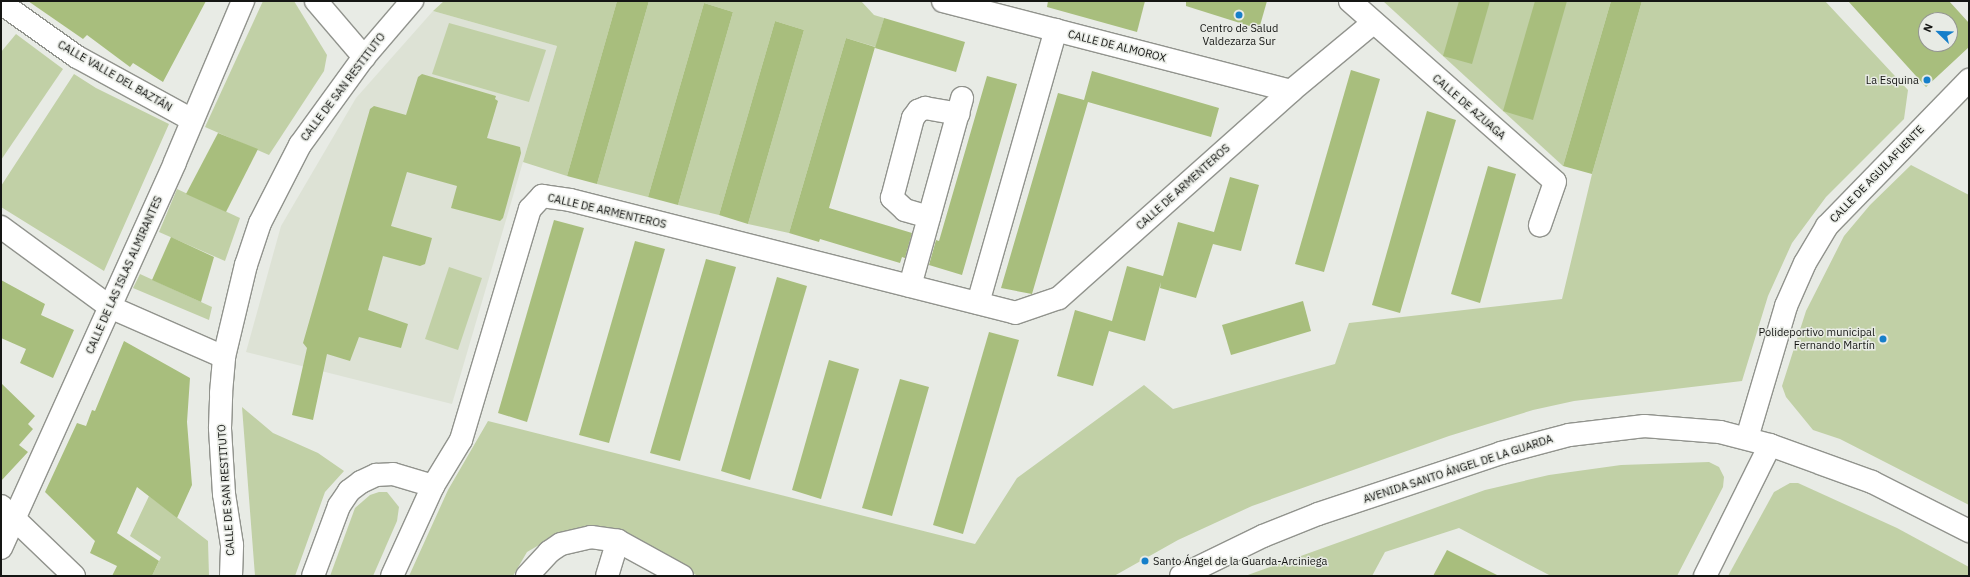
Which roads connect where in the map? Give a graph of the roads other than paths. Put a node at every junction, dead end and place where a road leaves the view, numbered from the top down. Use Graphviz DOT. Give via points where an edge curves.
graph roads {
  1 [pos="243,1"];
  2 [pos="316,1"];
  3 [pos="412,1"];
  4 [pos="943,1"];
  5 [pos="1350,1"];
  6 [pos="6,8"];
  7 [pos="1373,23"];
  8 [pos="1056,30"];
  9 [pos="364,57"];
  10 [pos="1969,80"];
  11 [pos="1291,91"];
  12 [pos="192,120"];
  13 [pos="929,217"];
  14 [pos="1540,225"];
  15 [pos="1,227"];
  16 [pos="910,286"];
  17 [pos="978,303"];
  18 [pos="110,306"];
  19 [pos="224,357"];
  20 [pos="1747,438"];
  21 [pos="1770,445"];
  22 [pos="433,486"];
  23 [pos="7,511"];
  24 [pos="1969,531"];
  25 [pos="618,541"];
  26 [pos="1,548"];
  27 [pos="74,576"];
  28 [pos="230,576"];
  29 [pos="313,576"];
  30 [pos="392,576"];
  31 [pos="527,576"];
  32 [pos="607,576"];
  33 [pos="682,576"];
  34 [pos="1181,576"];
  35 [pos="1705,576"];
  1 -- 12 [label="street, CALLE DE LAS ISLAS ALMIRANTES"];
  2 -- 9 [label="street"];
  3 -- 9 [label="street, CALLE DE SAN RESTITUTO"];
  4 -- 8 [label="street, CALLE DE ALMOROX"];
  5 -- 7 [label="street, CALLE DE AZUAGA"];
  6 -- 12 [label="street, CALLE VALLE DEL BAZTÁN" via="77,57"];
  7 -- 11 [label="street, CALLE DE ARMENTEROS"];
  7 -- 14 [label="street, CALLE DE AZUAGA" via="1555,182"];
  8 -- 11 [label="street, CALLE DE ALMOROX"];
  8 -- 17 [label="street"];
  9 -- 19 [label="street, CALLE DE SAN RESTITUTO" via="300,145 260,223 246,265"];
  10 -- 20 [label="street, CALLE DE AGUILAFUENTE" via="1827,226 1805,263 1786,306"];
  11 -- 17 [label="street, CALLE DE ARMENTEROS" via="1060,298 1015,313"];
  12 -- 18 [label="street, CALLE DE LAS ISLAS ALMIRANTES"];
  13 -- 13 [label="street" via="960,106 925,108 918,110 913,118 892,198 905,210"];
  13 -- 16 [label="street"];
  15 -- 18 [label="street"];
  16 -- 17 [label="street, CALLE DE ARMENTEROS"];
  16 -- 22 [label="street, CALLE DE ARMENTEROS" via="565,199 542,196 530,209 461,440"];
  18 -- 19 [label="street"];
  18 -- 23 [label="street, CALLE DE LAS ISLAS ALMIRANTES"];
  19 -- 28 [label="street, CALLE DE SAN RESTITUTO" via="220,428 224,494 232,545"];
  20 -- 21 [label="street, AVENIDA SANTO ÁNGEL DE LA GUARDA"];
  20 -- 34 [label="street, AVENIDA SANTO ÁNGEL DE LA GUARDA" via="1703,429 1644,426 1600,430 1538,441 1318,514 1262,536"];
  21 -- 24 [label="street, AVENIDA SANTO ÁNGEL DE LA GUARDA" via="1872,482"];
  21 -- 35 [label="street"];
  22 -- 29 [label="street" via="392,474 376,476 361,482 349,491 340,506"];
  22 -- 30 [label="street, CALLE DE ARMENTEROS"];
  23 -- 26 [label="street, CALLE DE LAS ISLAS ALMIRANTES"];
  23 -- 27 [label="street"];
  25 -- 31 [label="street" via="592,537 561,544 549,552"];
  25 -- 32 [label="street"];
  25 -- 33 [label="street"];
}
